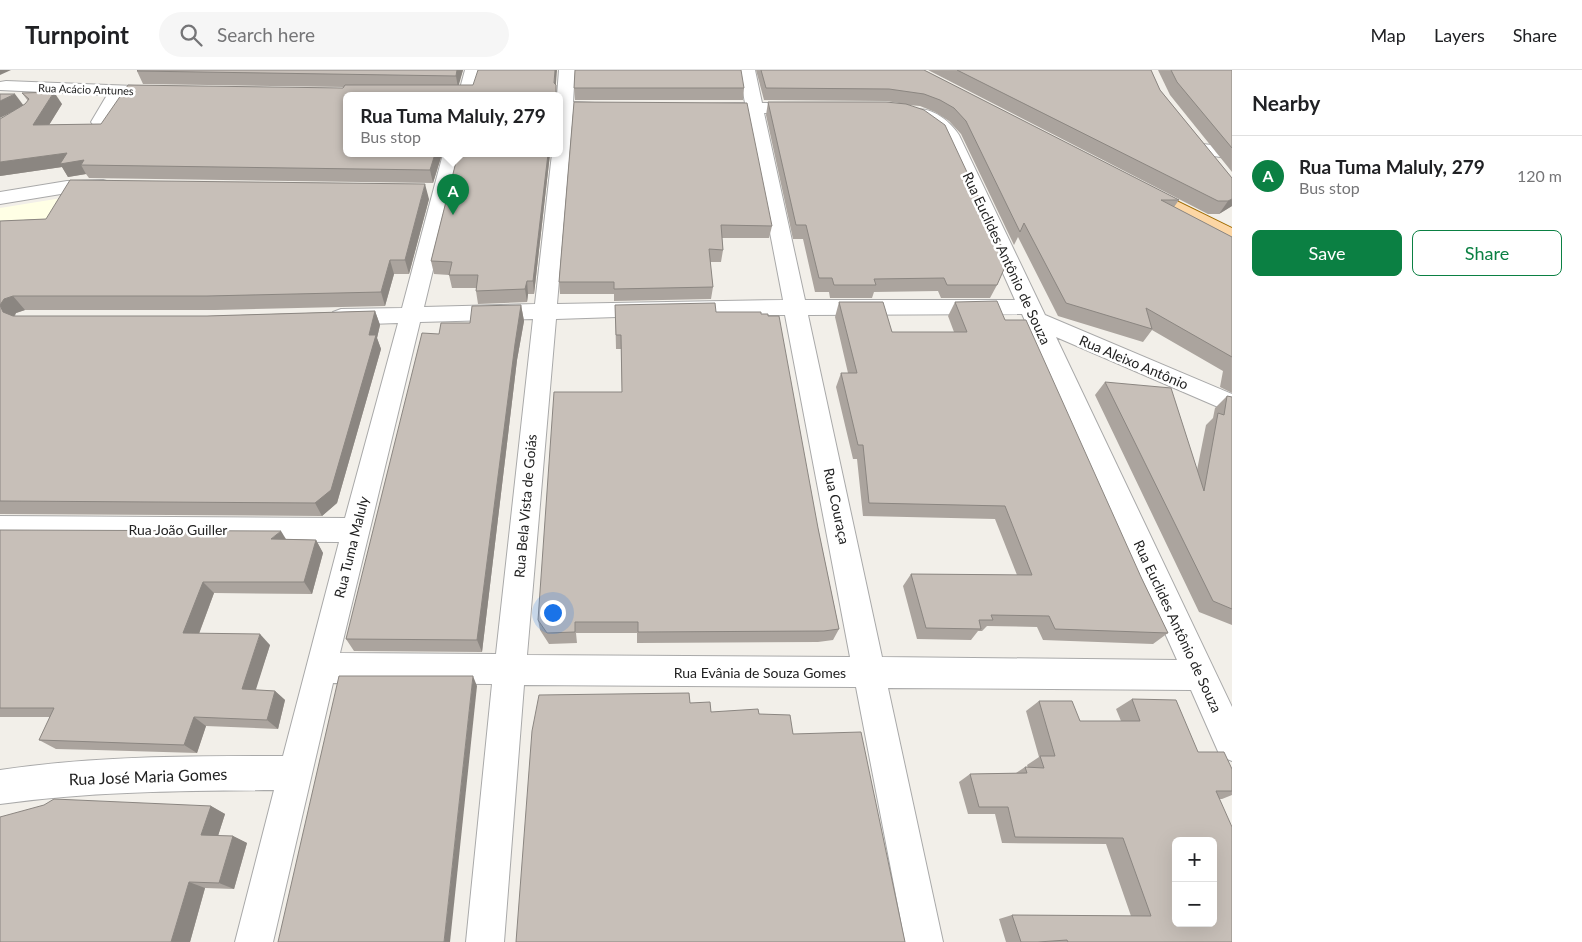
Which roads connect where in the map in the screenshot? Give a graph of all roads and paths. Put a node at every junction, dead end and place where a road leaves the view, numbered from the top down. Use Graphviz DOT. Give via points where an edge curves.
graph roads {
  1 [pos="36,70"];
  2 [pos="473,70"];
  3 [pos="566,70"];
  4 [pos="747,70"];
  5 [pos="3,87"];
  6 [pos="118,91"];
  7 [pos="174,92"];
  8 [pos="467,92"];
  9 [pos="563,98"];
  10 [pos="563,107"];
  11 [pos="630,108"];
  12 [pos="687,108"];
  13 [pos="754,108"];
  14 [pos="823,108"];
  15 [pos="898,109"];
  16 [pos="100,122"];
  17 [pos="1190,134"];
  18 [pos="1202,149"];
  19 [pos="1232,153"];
  20 [pos="450,157"];
  21 [pos="559,157"];
  22 [pos="1220,172"];
  23 [pos="1127,182"];
  24 [pos="118,187"];
  25 [pos="0,198"];
  26 [pos="1232,236"];
  27 [pos="796,308"];
  28 [pos="545,312"];
  29 [pos="1033,314"];
  30 [pos="410,315"];
  31 [pos="319,318"];
  32 [pos="1232,404"];
  33 [pos="0,528"];
  34 [pos="355,530"];
  35 [pos="320,668"];
  36 [pos="510,670"];
  37 [pos="870,673"];
  38 [pos="1200,675"];
  39 [pos="1232,744"];
  40 [pos="296,772"];
  41 [pos="0,787"];
  42 [pos="254,942"];
  43 [pos="485,942"];
  44 [pos="924,942"];
  1 -- 5 [label="street"];
  2 -- 8 [label="street"];
  3 -- 9 [label="street, Rua Bela Vista de Goiás"];
  4 -- 13 [label="street, Rua Couraça"];
  5 -- 6 [label="street, Rua Acácio Antunes"];
  6 -- 7 [label="street, Rua Acácio Antunes"];
  6 -- 16 [label="street"];
  10 -- 11 [label="street"];
  12 -- 13 [label="street"];
  13 -- 14 [label="street"];
  13 -- 27 [label="street, Rua Couraça"];
  15 -- 29 [label="street, Rua Euclides Antônio de Souza" via="938,122 950,135"];
  17 -- 18 [label="street"];
  18 -- 19 [label="street"];
  18 -- 22 [label="street"];
  20 -- 30 [label="street, Rua Tuma Maluly" via="433,191"];
  21 -- 28 [label="street, Rua Bela Vista de Goiás" via="553,254"];
  23 -- 26 [label="main road"];
  24 -- 25 [label="street" via="67,187"];
  27 -- 28 [label="street"];
  27 -- 29 [label="street"];
  27 -- 37 [label="street, Rua Couraça"];
  28 -- 30 [label="street"];
  28 -- 36 [label="street, Rua Bela Vista de Goiás"];
  29 -- 32 [label="street, Rua Aleixo Antônio"];
  29 -- 38 [label="street, Rua Euclides Antônio de Souza"];
  30 -- 31 [label="street"];
  30 -- 34 [label="street, Rua Tuma Maluly"];
  33 -- 34 [label="street, Rua João Guiller"];
  34 -- 35 [label="street, Rua Tuma Maluly"];
  35 -- 36 [label="street, Rua Evânia de Souza Gomes"];
  35 -- 40 [label="street, Rua Tuma Maluly"];
  36 -- 37 [label="street, Rua Evânia de Souza Gomes"];
  36 -- 43 [label="street, Rua Bela Vista de Goiás"];
  37 -- 38 [label="street, Rua Evânia de Souza Gomes"];
  37 -- 44 [label="street, Rua Couraça"];
  38 -- 39 [label="street, Rua Euclides Antônio de Souza"];
  40 -- 41 [label="street, Rua José Maria Gomes" via="112,775 36,780"];
  40 -- 42 [label="street, Rua Tuma Maluly"];
}
